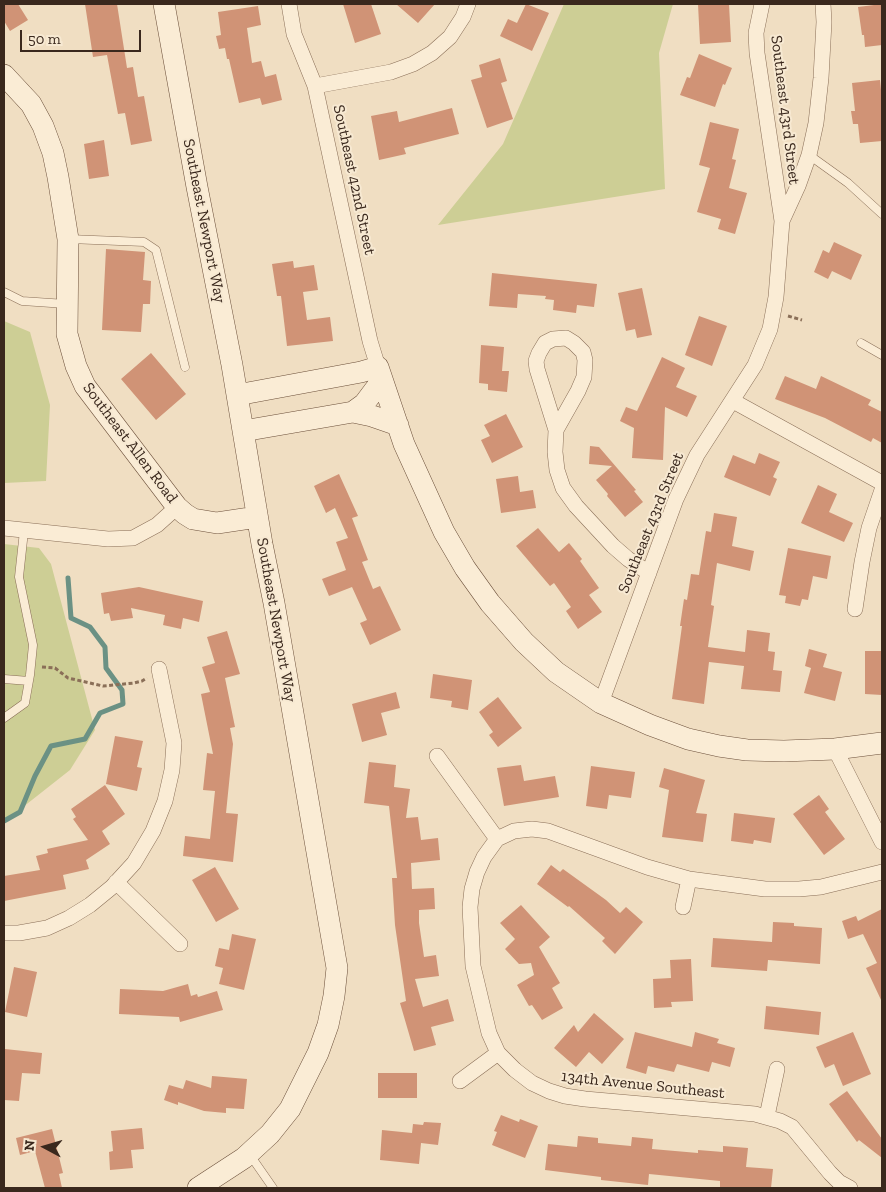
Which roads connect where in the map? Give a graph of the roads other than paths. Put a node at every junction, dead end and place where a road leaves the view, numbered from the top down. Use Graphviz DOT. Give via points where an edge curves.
graph roads {
  1 [pos="164,4"];
  2 [pos="289,4"];
  3 [pos="468,4"];
  4 [pos="762,4"];
  5 [pos="823,4"];
  6 [pos="4,75"];
  7 [pos="315,86"];
  8 [pos="809,154"];
  9 [pos="882,214"];
  10 [pos="782,221"];
  11 [pos="68,239"];
  12 [pos="4,292"];
  13 [pos="66,304"];
  14 [pos="861,344"];
  15 [pos="882,355"];
  16 [pos="185,367"];
  17 [pos="380,373"];
  18 [pos="237,395"];
  19 [pos="732,401"];
  20 [pos="353,412"];
  21 [pos="398,425"];
  22 [pos="556,430"];
  23 [pos="243,431"];
  24 [pos="882,483"];
  25 [pos="882,490"];
  26 [pos="177,507"];
  27 [pos="257,517"];
  28 [pos="4,528"];
  29 [pos="24,531"];
  30 [pos="649,573"];
  31 [pos="855,609"];
  32 [pos="159,668"];
  33 [pos="4,679"];
  34 [pos="29,681"];
  35 [pos="601,702"];
  36 [pos="4,718"];
  37 [pos="882,743"];
  38 [pos="835,749"];
  39 [pos="437,756"];
  40 [pos="497,839"];
  41 [pos="882,842"];
  42 [pos="882,872"];
  43 [pos="689,880"];
  44 [pos="116,882"];
  45 [pos="683,907"];
  46 [pos="4,933"];
  47 [pos="180,944"];
  48 [pos="498,1054"];
  49 [pos="777,1069"];
  50 [pos="460,1081"];
  51 [pos="767,1116"];
  52 [pos="249,1154"];
  53 [pos="198,1188"];
  54 [pos="273,1188"];
  55 [pos="850,1188"];
  1 -- 18 [label="street, Southeast Newport Way"];
  2 -- 7 [label="street, Southeast 42nd Street" via="294,34"];
  3 -- 7 [label="street" via="450,37 413,64 391,72"];
  4 -- 10 [label="street, Southeast 43rd Street" via="756,33 757,53"];
  5 -- 8 [label="street, Southeast 43rd Street" via="821,78"];
  6 -- 11 [label="street, Southeast Allen Road" via="31,104 43,126 53,153"];
  7 -- 17 [label="street, Southeast 42nd Street"];
  8 -- 9 [label="lane"];
  8 -- 10 [label="street, Southeast 43rd Street"];
  10 -- 19 [label="street, Southeast 43rd Street" via="770,329 756,365"];
  11 -- 13 [label="street, Southeast Allen Road"];
  11 -- 16 [label="lane" via="144,242 156,250"];
  12 -- 13 [label="lane" via="22,301"];
  13 -- 26 [label="street, Southeast Allen Road" via="70,350 85,386"];
  14 -- 15 [label="lane"];
  17 -- 18 [label="street" via="361,372"];
  17 -- 20 [label="street" via="364,404"];
  17 -- 21 [label="street"];
  18 -- 23 [label="street, Southeast Newport Way"];
  19 -- 24 [label="street"];
  19 -- 30 [label="street, Southeast 43rd Street" via="696,455"];
  20 -- 21 [label="street"];
  20 -- 23 [label="street"];
  21 -- 35 [label="street" via="444,532 490,604 556,672"];
  22 -- 22 [label="street" via="578,391 586,360 574,343 566,338 545,343 536,361"];
  22 -- 30 [label="street" via="557,470 563,488 613,546"];
  23 -- 27 [label="street, Southeast Newport Way"];
  25 -- 31 [label="street" via="869,528"];
  26 -- 27 [label="street, Southeast Allen Road" via="203,522"];
  26 -- 29 [label="street" via="157,525 133,538 108,539"];
  27 -- 52 [label="street, Southeast Newport Way" via="337,968 328,1025 311,1069 290,1109"];
  28 -- 29 [label="street"];
  29 -- 34 [label="lane" via="19,577 33,644"];
  30 -- 35 [label="street, Southeast 43rd Street"];
  32 -- 44 [label="street" via="174,743 172,770 165,801 153,831 134,863"];
  33 -- 34 [label="lane"];
  34 -- 36 [label="lane" via="26,703"];
  35 -- 38 [label="street" via="650,726 719,746 784,751"];
  37 -- 38 [label="street"];
  38 -- 41 [label="street"];
  39 -- 40 [label="street"];
  40 -- 43 [label="street" via="514,831 548,831"];
  40 -- 48 [label="street" via="477,872 470,907 474,966 489,1033"];
  42 -- 43 [label="street" via="799,889"];
  43 -- 45 [label="street"];
  44 -- 46 [label="street" via="69,918 47,928"];
  44 -- 47 [label="street"];
  48 -- 50 [label="street"];
  48 -- 51 [label="street, 134th Avenue Southeast" via="532,1083 565,1096"];
  49 -- 51 [label="street"];
  51 -- 55 [label="street, 134th Avenue Southeast" via="792,1127 830,1173"];
  52 -- 53 [label="street, Southeast Newport Way"];
  52 -- 54 [label="lane"];
}
